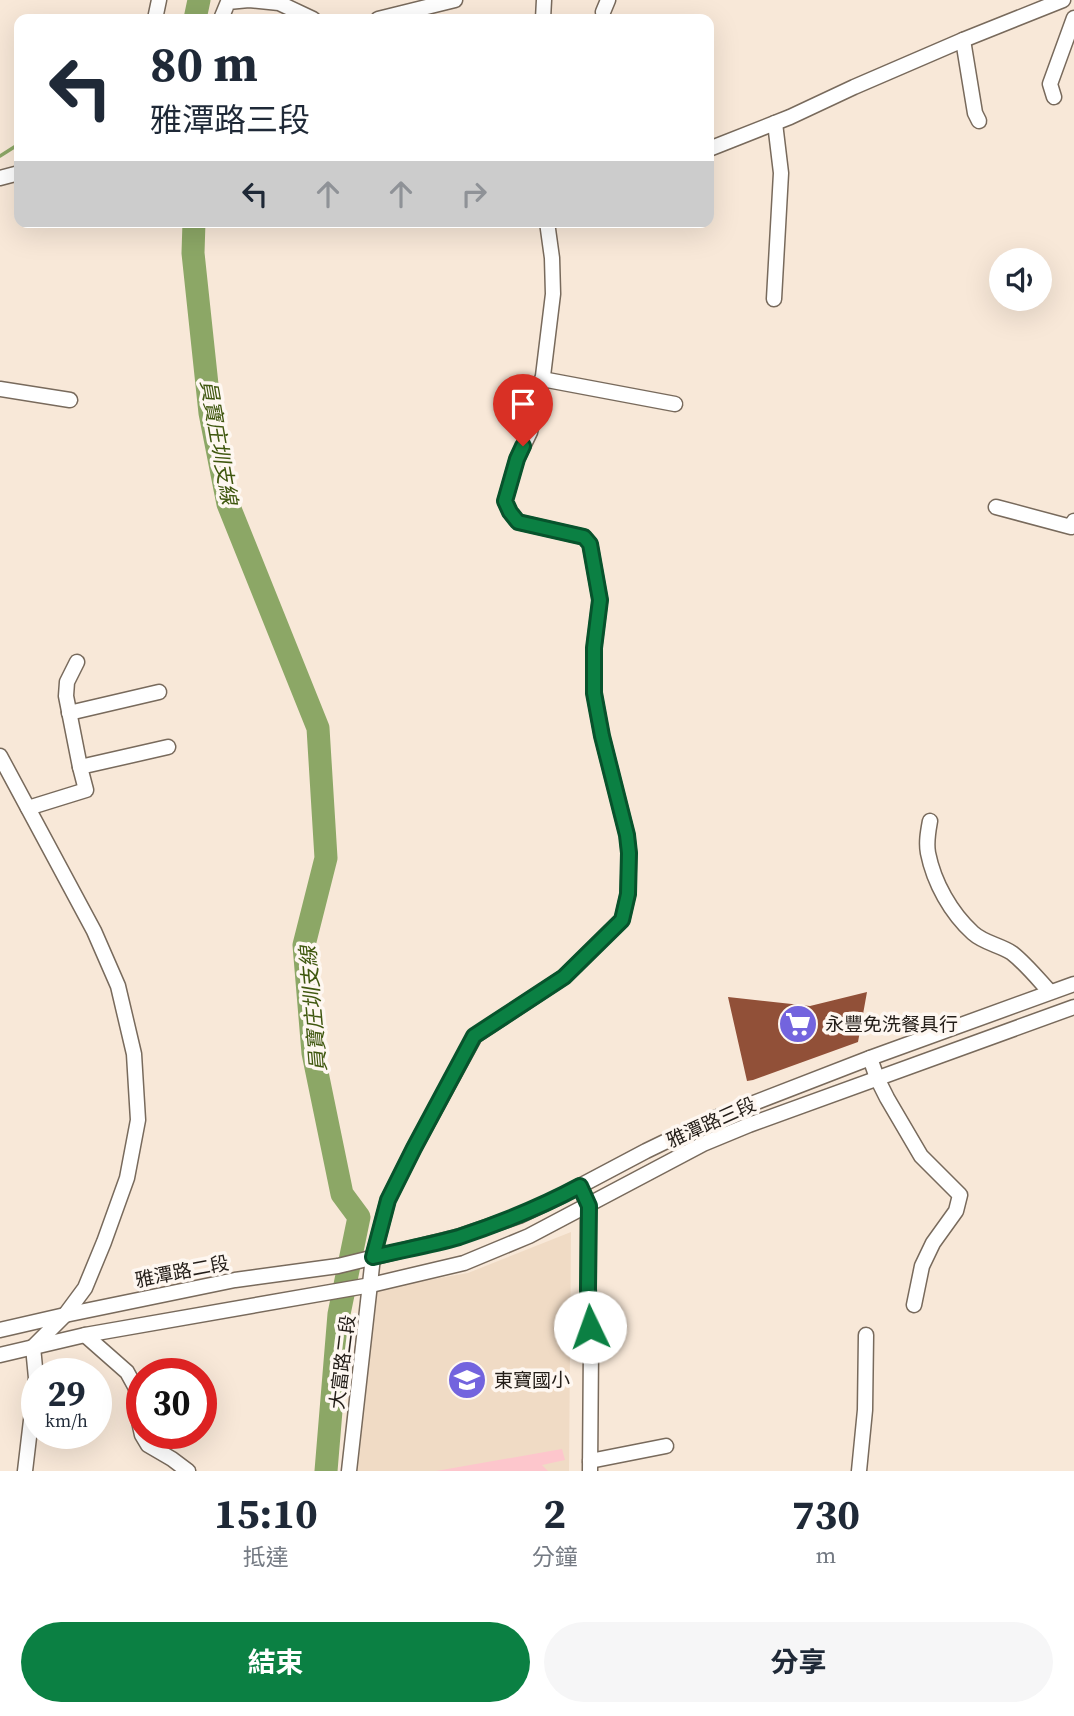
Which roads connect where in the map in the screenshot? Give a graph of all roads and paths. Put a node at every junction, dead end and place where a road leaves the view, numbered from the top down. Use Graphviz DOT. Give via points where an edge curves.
graph roads {
  1 [pos="455,0"];
  2 [pos="1063,0"];
  3 [pos="223,14"];
  4 [pos="302,14"];
  5 [pos="398,14"];
  6 [pos="1074,18"];
  7 [pos="963,40"];
  8 [pos="1054,97"];
  9 [pos="979,121"];
  10 [pos="775,123"];
  11 [pos="714,147"];
  12 [pos="548,228"];
  13 [pos="774,299"];
  14 [pos="542,379"];
  15 [pos="0,389"];
  16 [pos="70,400"];
  17 [pos="675,404"];
  18 [pos="996,507"];
  19 [pos="1074,521"];
  20 [pos="77,662"];
  21 [pos="159,692"];
  22 [pos="69,713"];
  23 [pos="168,747"];
  24 [pos="0,757"];
  25 [pos="80,767"];
  26 [pos="28,808"];
  27 [pos="930,821"];
  28 [pos="1074,984"];
  29 [pos="1050,992"];
  30 [pos="1074,1007"];
  31 [pos="870,1058"];
  32 [pos="877,1078"];
  33 [pos="580,1186"];
  34 [pos="589,1206"];
  35 [pos="457,1237"];
  36 [pos="373,1257"];
  37 [pos="464,1263"];
  38 [pos="370,1285"];
  39 [pos="914,1305"];
  40 [pos="65,1315"];
  41 [pos="0,1330"];
  42 [pos="85,1335"];
  43 [pos="866,1335"];
  44 [pos="33,1347"];
  45 [pos="0,1355"];
  46 [pos="666,1446"];
  47 [pos="590,1466"];
  48 [pos="25,1471"];
  49 [pos="188,1471"];
  50 [pos="349,1471"];
  51 [pos="859,1471"];
  1 -- 5 [label="street"];
  2 -- 7 [label="street"];
  3 -- 4 [label="street" via="228,2 248,0 279,3"];
  6 -- 8 [label="street" via="1050,84"];
  7 -- 9 [label="street"];
  7 -- 10 [label="street"];
  10 -- 11 [label="street"];
  10 -- 13 [label="street" via="781,173"];
  12 -- 14 [label="street" via="553,294"];
  14 -- 17 [label="street"];
  14 -- 36 [label="street, 大富路二段" via="530,432 505,501 518,522 584,537 590,544 600,600 594,693 627,835 628,894 622,920 564,977 474,1036 388,1200"];
  15 -- 16 [label="street"];
  18 -- 19 [label="street" via="1071,527"];
  20 -- 22 [label="street" via="67,682"];
  21 -- 22 [label="street"];
  22 -- 25 [label="street"];
  23 -- 25 [label="street"];
  24 -- 26 [label="street"];
  25 -- 26 [label="street" via="86,790"];
  26 -- 40 [label="street" via="118,986 134,1054 138,1120 127,1178 85,1287"];
  27 -- 29 [label="street" via="927,852 943,896 974,934 1011,953"];
  28 -- 29 [label="street, 雅潭路三段"];
  29 -- 31 [label="street, 雅潭路三段"];
  30 -- 32 [label="street, 雅潭路三段"];
  31 -- 32 [label="street"];
  31 -- 33 [label="street, 雅潭路三段" via="710,1120"];
  32 -- 34 [label="street, 雅潭路三段" via="703,1144"];
  32 -- 39 [label="street" via="921,1156 960,1195 956,1211 922,1266"];
  33 -- 34 [label="street"];
  33 -- 35 [label="street, 雅潭路三段" via="519,1216"];
  34 -- 37 [label="street, 雅潭路三段"];
  34 -- 47 [label="street"];
  35 -- 36 [label="street, 雅潭路三段"];
  35 -- 37 [label="street"];
  36 -- 38 [label="street, 大富路二段"];
  36 -- 40 [label="street, 雅潭路二段"];
  37 -- 38 [label="street, 雅潭路三段"];
  38 -- 42 [label="street"];
  38 -- 50 [label="street, 大富路二段"];
  40 -- 41 [label="street, 雅潭路二段"];
  40 -- 44 [label="street"];
  42 -- 44 [label="street"];
  42 -- 49 [label="street" via="127,1372 138,1392 138,1417 148,1445"];
  43 -- 51 [label="street"];
  44 -- 45 [label="street"];
  44 -- 48 [label="street" via="36,1378"];
  46 -- 47 [label="street"];
}
